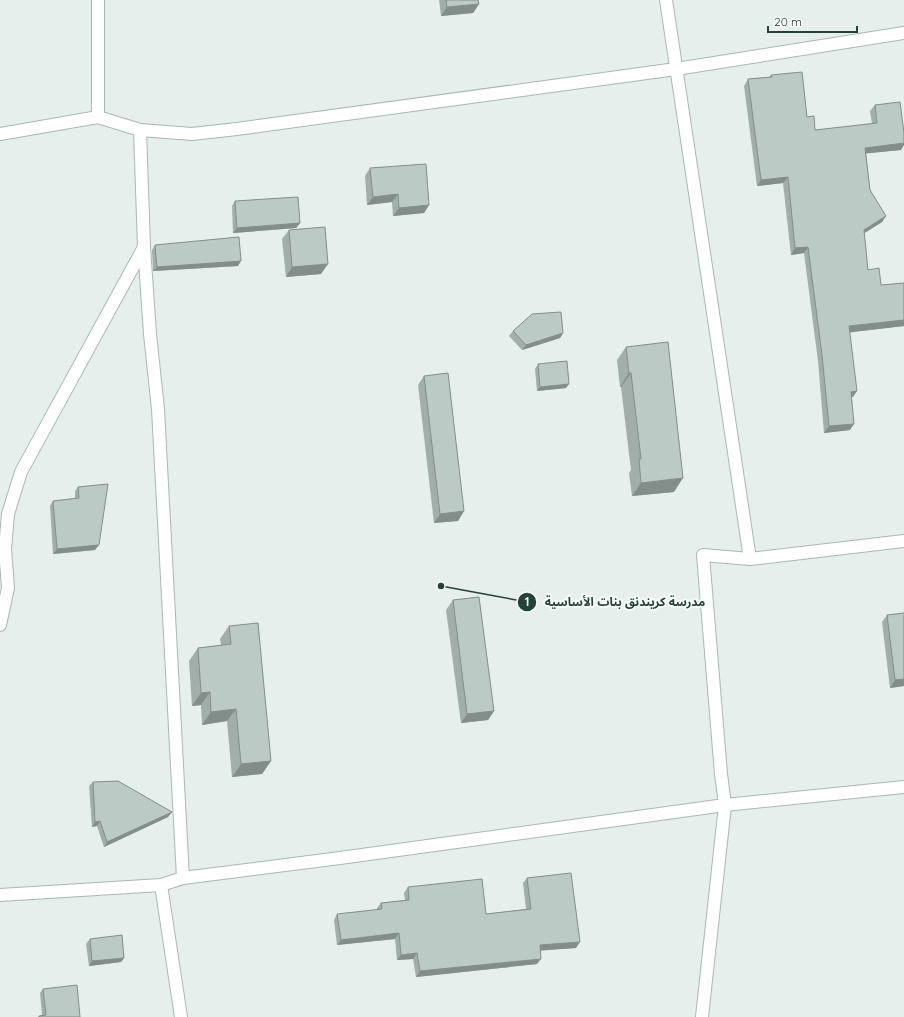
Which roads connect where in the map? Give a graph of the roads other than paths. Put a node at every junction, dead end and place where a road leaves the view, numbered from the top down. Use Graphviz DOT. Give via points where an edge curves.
graph roads {
  1 [pos="98,0"];
  2 [pos="666,0"];
  3 [pos="904,34"];
  4 [pos="676,69"];
  5 [pos="98,117"];
  6 [pos="140,130"];
  7 [pos="0,134"];
  8 [pos="144,247"];
  9 [pos="904,540"];
  10 [pos="750,559"];
  11 [pos="0,625"];
  12 [pos="904,787"];
  13 [pos="725,805"];
  14 [pos="183,878"];
  15 [pos="161,885"];
  16 [pos="0,895"];
  17 [pos="181,1017"];
  18 [pos="702,1017"];
  1 -- 5 [label="street"];
  2 -- 4 [label="street"];
  3 -- 4 [label="street"];
  4 -- 6 [label="street" via="237,129 192,134"];
  4 -- 10 [label="street"];
  5 -- 6 [label="street"];
  5 -- 7 [label="street"];
  6 -- 8 [label="street"];
  8 -- 11 [label="street" via="21,472 8,514 5,549 8,588"];
  8 -- 14 [label="street" via="158,416"];
  9 -- 10 [label="street"];
  10 -- 13 [label="street" via="703,555 720,774"];
  12 -- 13 [label="street"];
  13 -- 14 [label="street"];
  13 -- 18 [label="street"];
  14 -- 15 [label="street"];
  15 -- 16 [label="street"];
  15 -- 17 [label="street"];
}
